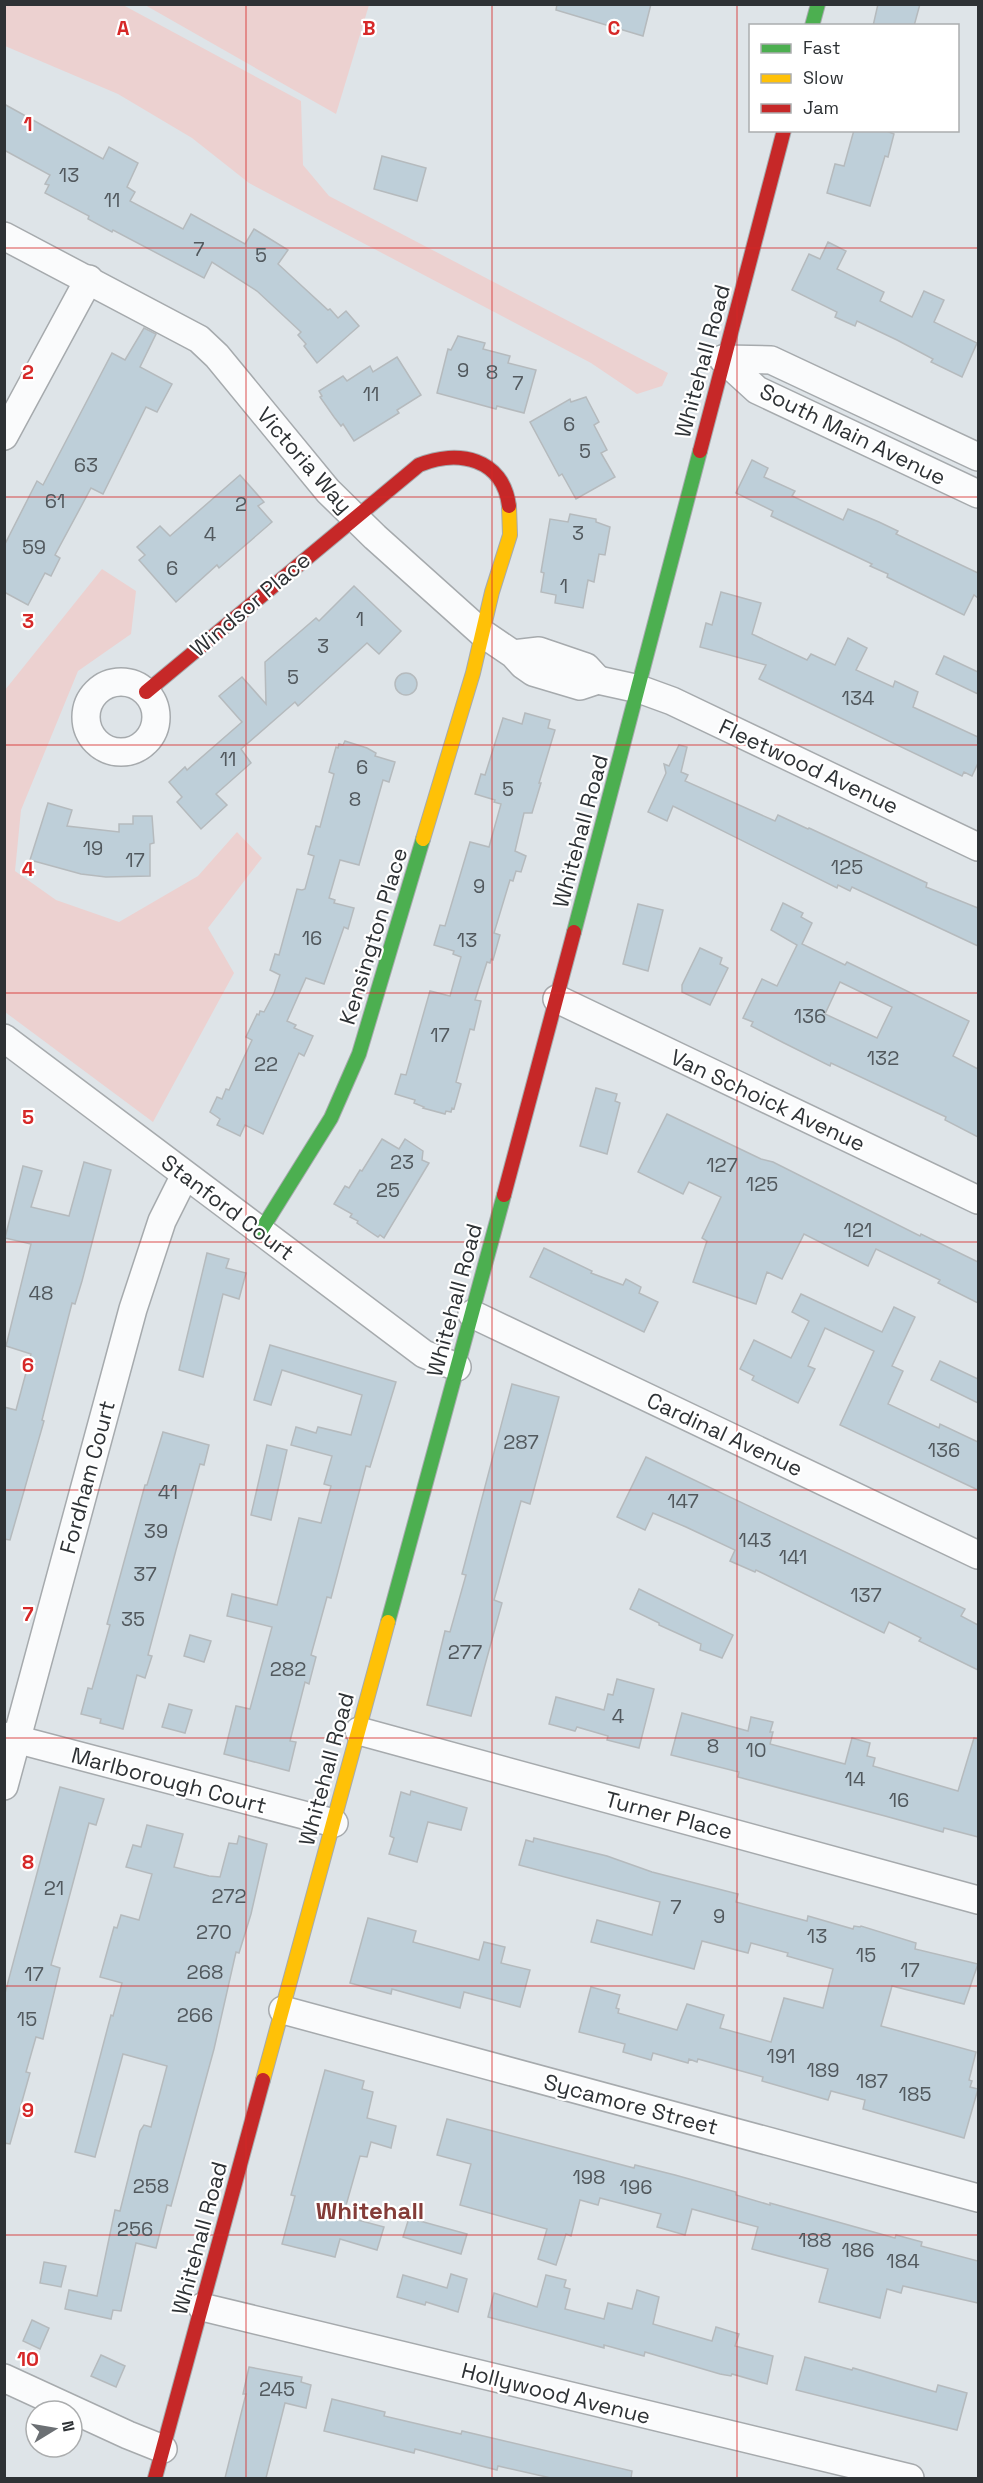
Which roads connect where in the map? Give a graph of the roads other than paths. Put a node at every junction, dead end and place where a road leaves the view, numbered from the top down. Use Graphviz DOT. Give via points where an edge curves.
graph roads {
  1 [pos="818,4"];
  2 [pos="813,24"];
  3 [pos="783,132"];
  4 [pos="4,236"];
  5 [pos="89,279"];
  6 [pos="723,359"];
  7 [pos="4,436"];
  8 [pos="978,458"];
  9 [pos="978,494"];
  10 [pos="355,517"];
  11 [pos="482,633"];
  12 [pos="639,690"];
  13 [pos="146,692"];
  14 [pos="978,847"];
  15 [pos="557,999"];
  16 [pos="4,1038"];
  17 [pos="185,1175"];
  18 [pos="978,1200"];
  19 [pos="260,1232"];
  20 [pos="472,1314"];
  21 [pos="457,1367"];
  22 [pos="978,1555"];
  23 [pos="359,1731"];
  24 [pos="11,1738"];
  25 [pos="4,1785"];
  26 [pos="334,1823"];
  27 [pos="978,1900"];
  28 [pos="283,2010"];
  29 [pos="978,2198"];
  30 [pos="202,2307"];
  31 [pos="4,2379"];
  32 [pos="164,2449"];
  33 [pos="155,2478"];
  34 [pos="910,2478"];
  1 -- 2 [label="street"];
  3 -- 6 [label="street, Whitehall Road"];
  4 -- 5 [label="street, Victoria Way"];
  5 -- 7 [label="street"];
  5 -- 10 [label="street, Victoria Way" via="188,331 208,346 310,471"];
  6 -- 8 [label="street, South Main Avenue" via="771,360"];
  6 -- 9 [label="street, South Main Avenue" via="758,390"];
  6 -- 12 [label="street, Whitehall Road"];
  10 -- 11 [label="street, Victoria Way"];
  10 -- 11 [label="street, Windsor Place" via="410,470 435,458 466,457 491,470 508,496 511,526"];
  10 -- 13 [label="street, Windsor Place"];
  11 -- 12 [label="street, Victoria Way" via="533,672 580,686 598,681"];
  11 -- 19 [label="street, Kensington Place" via="359,1054 318,1142"];
  12 -- 14 [label="street, Fleetwood Avenue" via="672,701"];
  12 -- 15 [label="street, Whitehall Road"];
  15 -- 18 [label="street, Van Schoick Avenue"];
  15 -- 20 [label="street, Whitehall Road"];
  16 -- 17 [label="street, Stanford Court"];
  17 -- 19 [label="street, Stanford Court"];
  17 -- 24 [label="street, Fordham Court" via="160,1227 133,1309"];
  19 -- 21 [label="street, Stanford Court" via="424,1354"];
  20 -- 21 [label="street, Whitehall Road"];
  20 -- 22 [label="street, Cardinal Avenue"];
  21 -- 23 [label="street, Whitehall Road"];
  23 -- 26 [label="street, Whitehall Road"];
  23 -- 27 [label="street, Turner Place"];
  24 -- 25 [label="street, Fordham Court"];
  24 -- 26 [label="street, Marlborough Court"];
  26 -- 28 [label="street, Whitehall Road"];
  28 -- 29 [label="street, Sycamore Street"];
  28 -- 30 [label="street, Whitehall Road"];
  30 -- 32 [label="street, Whitehall Road"];
  30 -- 34 [label="street, Hollywood Avenue"];
  31 -- 32 [label="street"];
  32 -- 33 [label="street, Whitehall Road"];
}
